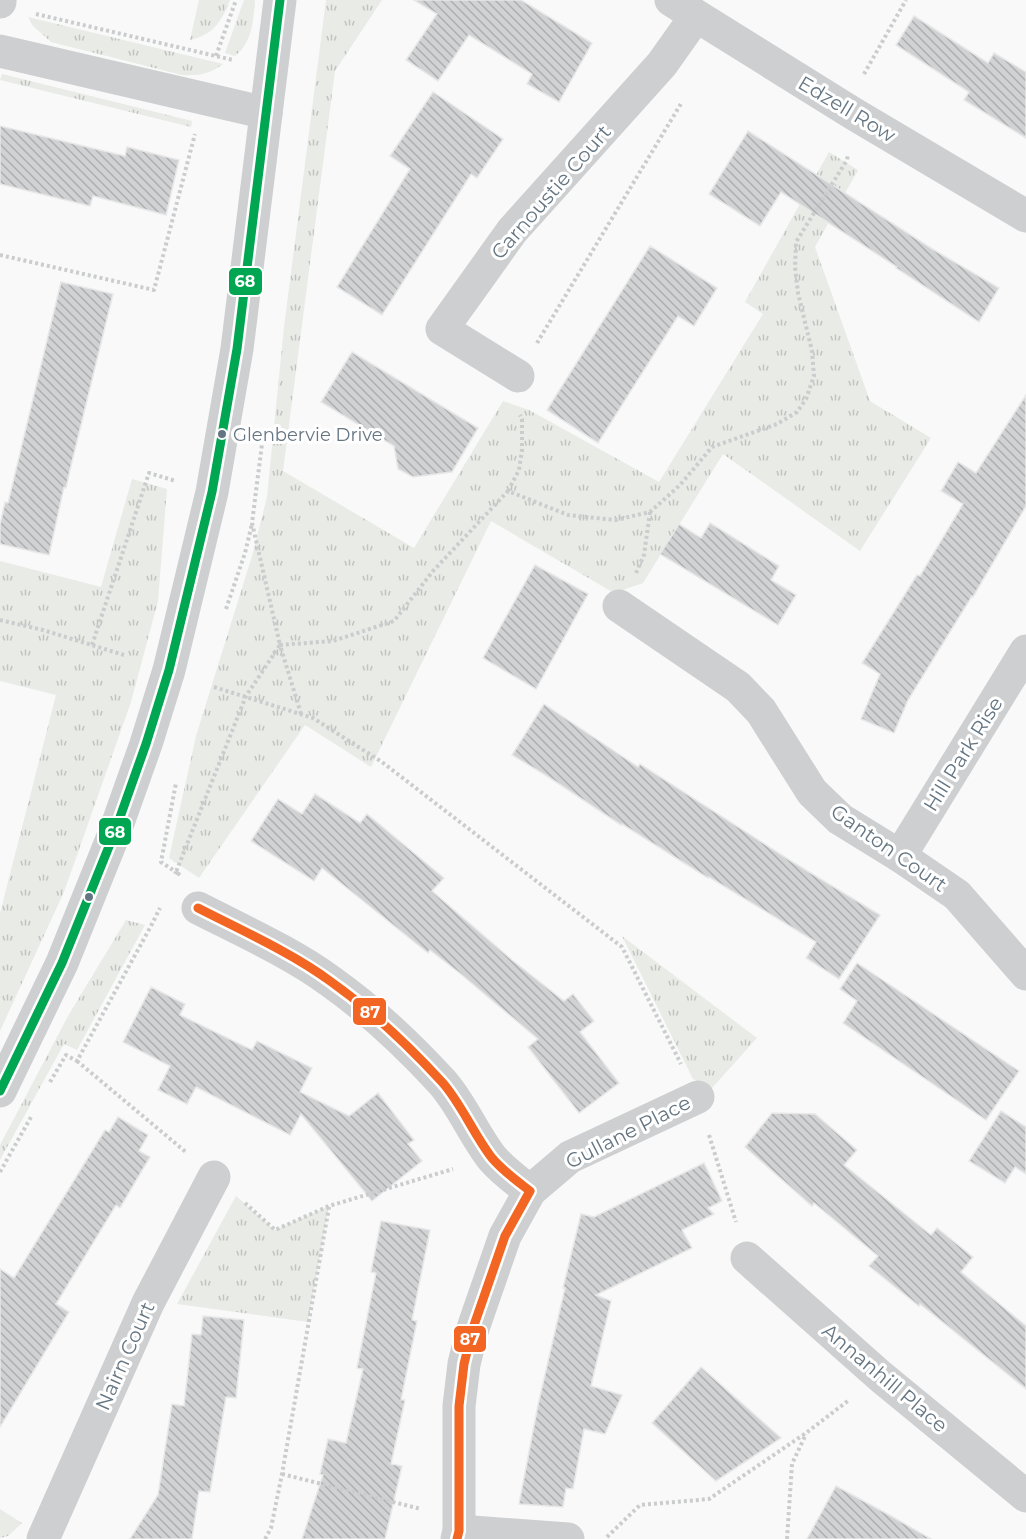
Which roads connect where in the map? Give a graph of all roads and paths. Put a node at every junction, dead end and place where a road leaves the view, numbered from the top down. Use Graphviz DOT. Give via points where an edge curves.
graph roads {
  1 [pos="236,0"];
  2 [pos="280,0"];
  3 [pos="906,0"];
  4 [pos="683,8"];
  5 [pos="34,14"];
  6 [pos="0,51"];
  7 [pos="216,56"];
  8 [pos="272,69"];
  9 [pos="687,94"];
  10 [pos="204,99"];
  11 [pos="266,113"];
  12 [pos="854,114"];
  13 [pos="1026,216"];
  14 [pos="0,255"];
  15 [pos="518,376"];
  16 [pos="263,441"];
  17 [pos="508,491"];
  18 [pos="212,492"];
  19 [pos="650,512"];
  20 [pos="620,606"];
  21 [pos="0,620"];
  22 [pos="92,645"];
  23 [pos="280,645"];
  24 [pos="1026,651"];
  25 [pos="124,655"];
  26 [pos="214,687"];
  27 [pos="246,696"];
  28 [pos="301,714"];
  29 [pos="900,856"];
  30 [pos="176,872"];
  31 [pos="171,883"];
  32 [pos="161,905"];
  33 [pos="198,908"];
  34 [pos="1026,974"];
  35 [pos="77,1061"];
  36 [pos="49,1084"];
  37 [pos="0,1091"];
  38 [pos="698,1097"];
  39 [pos="33,1113"];
  40 [pos="492,1158"];
  41 [pos="0,1172"];
  42 [pos="214,1177"];
  43 [pos="530,1191"];
  44 [pos="329,1206"];
  45 [pos="747,1258"];
  46 [pos="880,1376"];
  47 [pos="806,1433"];
  48 [pos="282,1474"];
  49 [pos="1026,1496"];
  50 [pos="458,1535"];
  51 [pos="43,1539"];
  52 [pos="265,1539"];
  53 [pos="568,1539"];
  54 [pos="605,1539"];
  55 [pos="787,1539"];
  1 -- 7 [label="path"];
  2 -- 8 [label="street"];
  3 -- 12 [label="path" via="856,89"];
  4 -- 12 [label="street, Edzell Row"];
  4 -- 15 [label="street, Carnoustie Court" via="662,64 512,231 442,329"];
  5 -- 7 [label="path"];
  6 -- 10 [label="street"];
  7 -- 8 [label="path"];
  8 -- 11 [label="street"];
  9 -- 15 [label="path"];
  10 -- 11 [label="street"];
  10 -- 14 [label="path" via="154,290"];
  11 -- 18 [label="street" via="237,349"];
  12 -- 13 [label="street, Edzell Row"];
  12 -- 19 [label="path" via="847,160 796,242 798,293 814,376 806,399 797,412 777,424 712,447"];
  15 -- 17 [label="path" via="508,392 522,418 522,450 519,470"];
  16 -- 23 [label="path" via="252,523"];
  17 -- 19 [label="path" via="568,515 615,520"];
  17 -- 23 [label="path" via="433,571 394,621 333,641"];
  18 -- 22 [label="path" via="149,473"];
  18 -- 37 [label="street" via="169,670 122,813 62,963"];
  19 -- 20 [label="path" via="644,555"];
  20 -- 29 [label="street, Ganton Court" via="738,687 761,711 812,792 840,819"];
  21 -- 22 [label="path"];
  22 -- 25 [label="path"];
  23 -- 27 [label="path"];
  23 -- 28 [label="path"];
  24 -- 29 [label="street, Hill Park Rise"];
  26 -- 27 [label="path"];
  27 -- 28 [label="path"];
  27 -- 30 [label="path"];
  28 -- 38 [label="path" via="382,762 622,947"];
  29 -- 34 [label="street, Ganton Court" via="957,895"];
  30 -- 31 [label="path"];
  30 -- 33 [label="path" via="207,890"];
  32 -- 35 [label="path"];
  33 -- 40 [label="street" via="294,958 367,1010 444,1084"];
  35 -- 36 [label="path" via="66,1055"];
  35 -- 42 [label="path"];
  38 -- 43 [label="street, Gullane Place" via="570,1157"];
  38 -- 45 [label="path"];
  39 -- 41 [label="path"];
  40 -- 43 [label="street"];
  40 -- 44 [label="path"];
  42 -- 44 [label="path" via="275,1230"];
  42 -- 51 [label="street, Nairn Court" via="148,1303"];
  43 -- 50 [label="street, Gullane Place" via="505,1236 464,1364 459,1406"];
  44 -- 48 [label="path"];
  45 -- 46 [label="street, Annanhill Place"];
  46 -- 47 [label="path"];
  46 -- 49 [label="street, Annanhill Place"];
  47 -- 54 [label="path" via="709,1499 640,1505"];
  47 -- 55 [label="path" via="792,1464"];
  48 -- 50 [label="path" via="431,1512"];
  48 -- 52 [label="path" via="271,1528"];
  50 -- 53 [label="street"];
}
